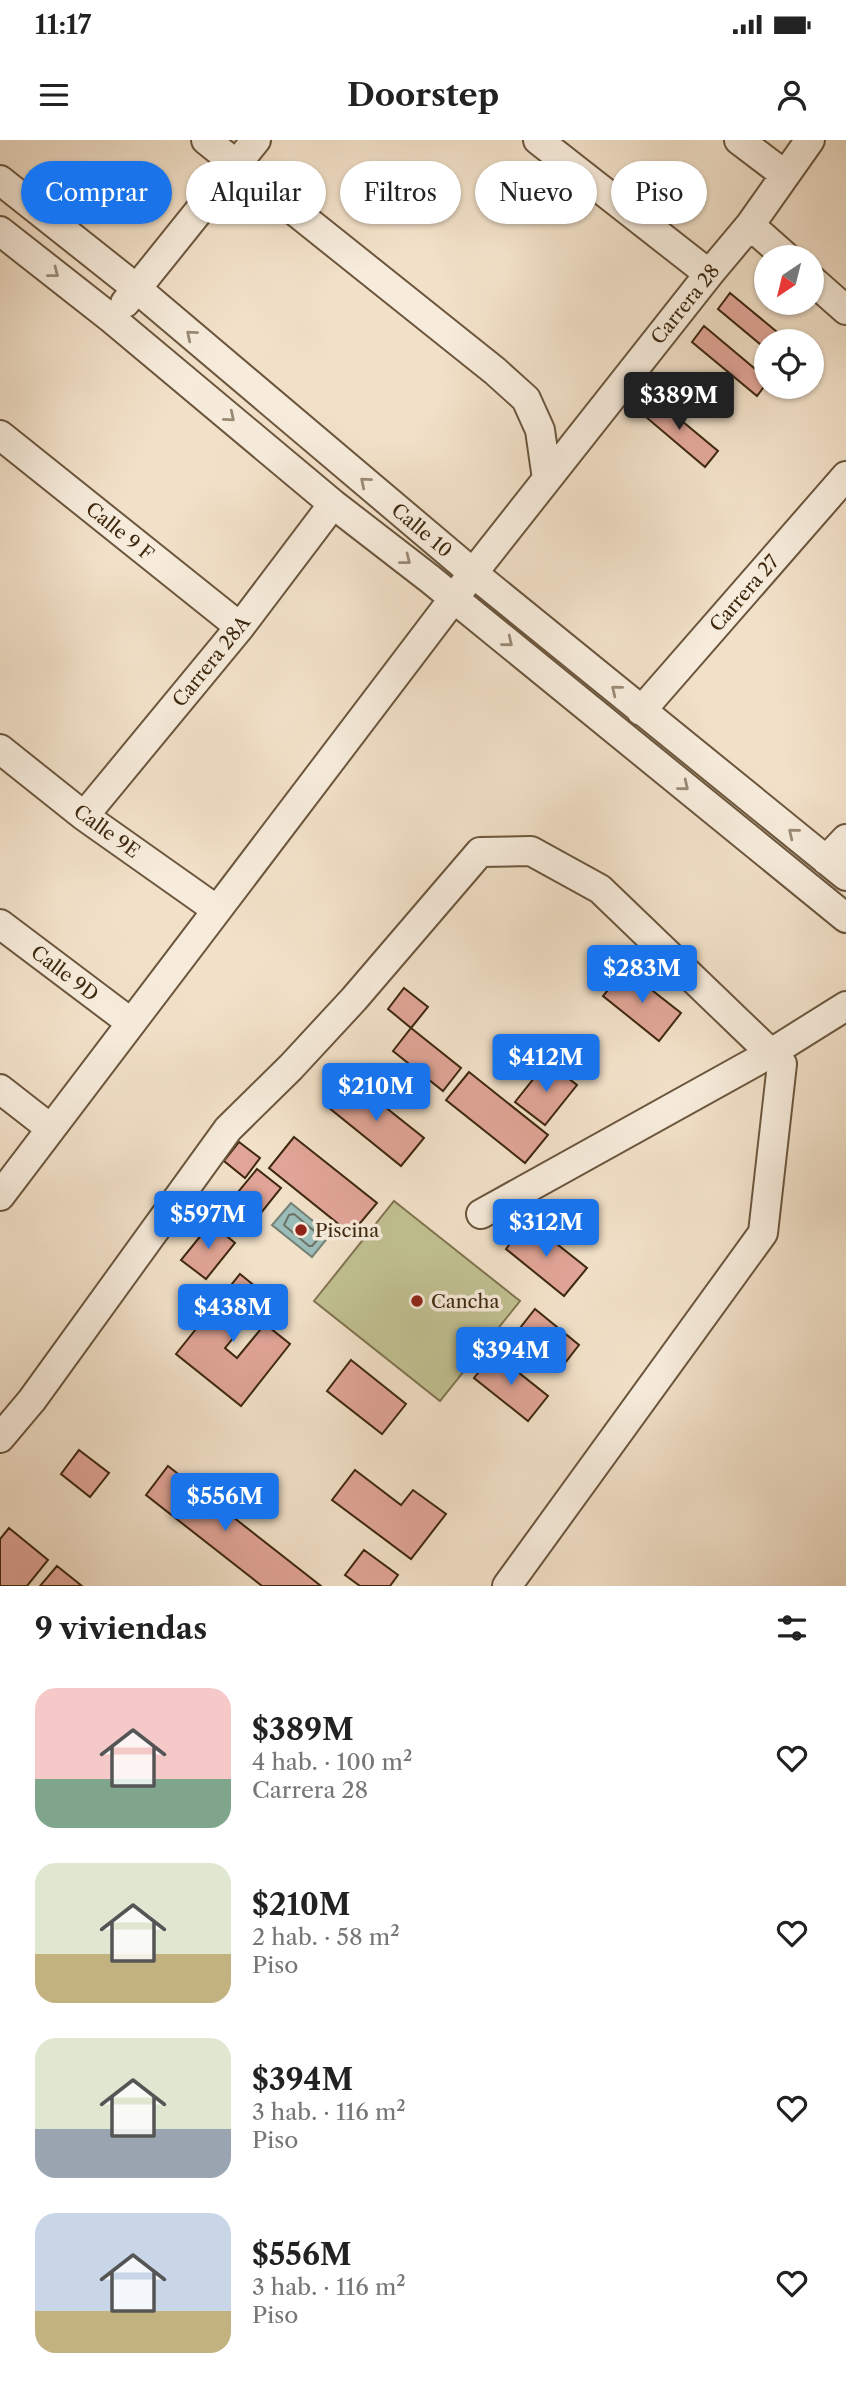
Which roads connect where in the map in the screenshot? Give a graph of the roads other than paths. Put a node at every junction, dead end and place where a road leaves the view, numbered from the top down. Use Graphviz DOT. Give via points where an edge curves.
graph roads {
  1 [pos="205,140"];
  2 [pos="256,140"];
  3 [pos="538,140"];
  4 [pos="739,140"];
  5 [pos="810,140"];
  6 [pos="231,161"];
  7 [pos="241,161"];
  8 [pos="785,175"];
  9 [pos="0,180"];
  10 [pos="189,224"];
  11 [pos="310,224"];
  12 [pos="750,225"];
  13 [pos="0,231"];
  14 [pos="772,245"];
  15 [pos="709,274"];
  16 [pos="136,288"];
  17 [pos="824,291"];
  18 [pos="846,310"];
  19 [pos="113,319"];
  20 [pos="3,444"];
  21 [pos="846,476"];
  22 [pos="547,479"];
  23 [pos="334,504"];
  24 [pos="473,573"];
  25 [pos="455,599"];
  26 [pos="240,627"];
  27 [pos="641,711"];
  28 [pos="0,749"];
  29 [pos="84,816"];
  30 [pos="846,839"];
  31 [pos="836,868"];
  32 [pos="217,909"];
  33 [pos="846,918"];
  34 [pos="0,923"];
  35 [pos="846,1006"];
  36 [pos="130,1022"];
  37 [pos="772,1054"];
  38 [pos="0,1089"];
  39 [pos="50,1128"];
  40 [pos="0,1196"];
  41 [pos="481,1214"];
  42 [pos="0,1438"];
  43 [pos="507,1586"];
  1 -- 6 [label="street"];
  2 -- 7 [label="street"];
  3 -- 15 [label="street"];
  4 -- 8 [label="street"];
  5 -- 8 [label="street, Carrera 28"];
  8 -- 12 [label="street, Carrera 28"];
  9 -- 16 [label="street, Calle 10"];
  10 -- 16 [label="street"];
  11 -- 22 [label="street" via="526,399 540,430"];
  12 -- 14 [label="street"];
  12 -- 15 [label="street, Carrera 28"];
  13 -- 19 [label="street, Calle 10, one-way"];
  15 -- 22 [label="street, Carrera 28"];
  16 -- 19 [label="street"];
  24 -- 16 [label="street, Calle 10, one-way"];
  17 -- 18 [label="street"];
  19 -- 23 [label="street, Calle 10, one-way"];
  20 -- 26 [label="street, Calle 9 F"];
  21 -- 27 [label="street, Carrera 27"];
  22 -- 24 [label="street, Carrera 28"];
  23 -- 25 [label="street, Calle 10, one-way"];
  23 -- 26 [label="street, Carrera 28A"];
  24 -- 25 [label="street, Carrera 28"];
  27 -- 24 [label="street, Calle 10, one-way"];
  25 -- 32 [label="street, Carrera 28"];
  25 -- 33 [label="street, Calle 10, one-way"];
  26 -- 29 [label="street, Carrera 28A"];
  31 -- 27 [label="street, Calle 10, one-way"];
  28 -- 29 [label="street, Calle 9E"];
  29 -- 32 [label="street, Calle 9E"];
  30 -- 31 [label="street"];
  32 -- 36 [label="street, Carrera 28"];
  34 -- 36 [label="street, Calle 9D"];
  35 -- 37 [label="street"];
  36 -- 39 [label="street, Carrera 28"];
  37 -- 41 [label="street"];
  37 -- 42 [label="street" via="600,889 531,850 480,852 354,999 228,1129"];
  37 -- 43 [label="street" via="782,1064 763,1233"];
  38 -- 39 [label="street"];
  39 -- 40 [label="street, Carrera 28"];
}
